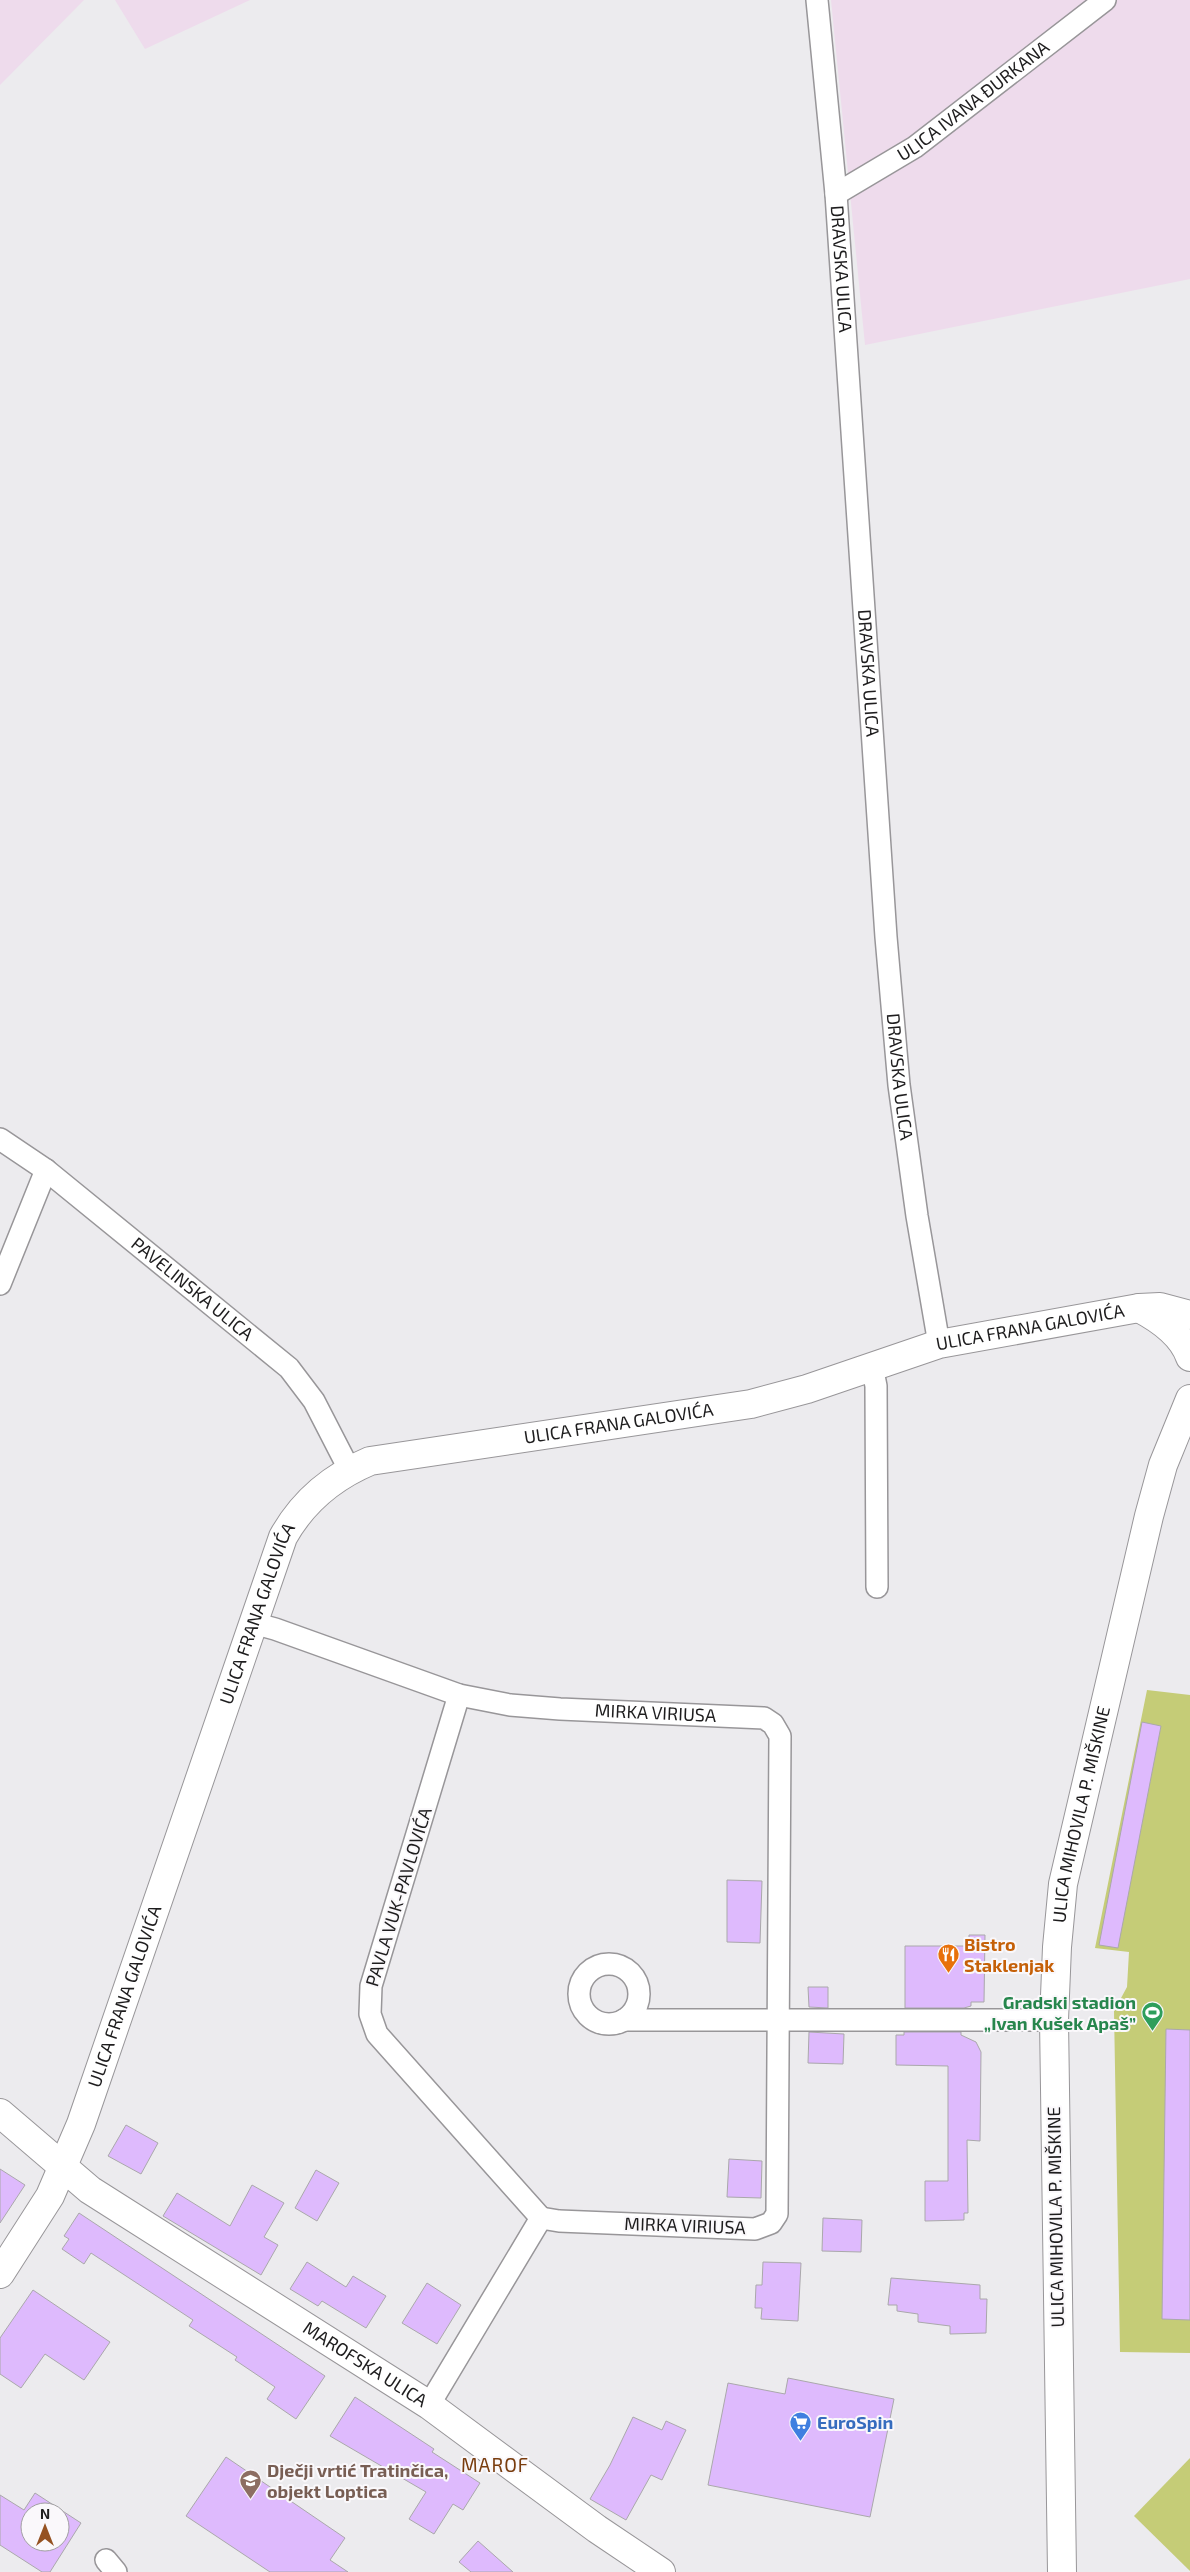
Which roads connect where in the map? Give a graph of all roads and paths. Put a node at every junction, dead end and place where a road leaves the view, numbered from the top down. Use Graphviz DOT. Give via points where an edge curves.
graph roads {
  1 [pos="817,0"];
  2 [pos="1105,0"];
  3 [pos="836,194"];
  4 [pos="0,1139"];
  5 [pos="46,1170"];
  6 [pos="0,1284"];
  7 [pos="1190,1294"];
  8 [pos="1145,1307"];
  9 [pos="1190,1315"];
  10 [pos="939,1344"];
  11 [pos="1190,1357"];
  12 [pos="872,1366"];
  13 [pos="1190,1399"];
  14 [pos="350,1469"];
  15 [pos="878,1587"];
  16 [pos="253,1623"];
  17 [pos="460,1695"];
  18 [pos="780,2018"];
  19 [pos="624,2020"];
  20 [pos="1054,2020"];
  21 [pos="0,2113"];
  22 [pos="62,2167"];
  23 [pos="542,2218"];
  24 [pos="0,2274"];
  25 [pos="429,2405"];
  26 [pos="661,2572"];
  27 [pos="1062,2572"];
  1 -- 3 [label="street, DRAVSKA ULICA"];
  2 -- 3 [label="street, ULICA IVANA ĐURKANA" via="915,147"];
  3 -- 10 [label="street, DRAVSKA ULICA" via="886,938 899,1085"];
  4 -- 5 [label="street, PAVELINSKA ULICA"];
  5 -- 6 [label="street"];
  5 -- 14 [label="street, PAVELINSKA ULICA" via="289,1368 314,1401"];
  7 -- 8 [label="main road"];
  8 -- 9 [label="main road, ULICA FRANA GALOVIĆA" via="1171,1309"];
  8 -- 10 [label="main road, ULICA FRANA GALOVIĆA"];
  8 -- 11 [label="main road" via="1177,1335"];
  10 -- 12 [label="main road, ULICA FRANA GALOVIĆA"];
  12 -- 14 [label="main road, ULICA FRANA GALOVIĆA" via="807,1389 750,1404 391,1456"];
  12 -- 15 [label="street" via="876,1386"];
  13 -- 20 [label="main road, ULICA MIHOVILA P. MIŠKINE" via="1163,1465 1149,1516 1074,1831 1063,1884"];
  14 -- 16 [label="main road, ULICA FRANA GALOVIĆA" via="318,1491 290,1524"];
  16 -- 17 [label="street, MIRKA VIRIUSA"];
  16 -- 22 [label="main road, ULICA FRANA GALOVIĆA" via="84,2116"];
  17 -- 18 [label="street, MIRKA VIRIUSA" via="510,1705 764,1718 773,1724 780,1736"];
  17 -- 23 [label="street, PAVLA VUK-PAVLOVIĆA" via="371,1986 370,2014 376,2034"];
  18 -- 19 [label="street"];
  18 -- 20 [label="street"];
  18 -- 23 [label="street, MIRKA VIRIUSA" via="777,2214 771,2223 755,2228"];
  20 -- 27 [label="main road, ULICA MIHOVILA P. MIŠKINE"];
  21 -- 22 [label="main road, MAROFSKA ULICA"];
  22 -- 24 [label="main road, ULICA FRANA GALOVIĆA" via="50,2196"];
  22 -- 25 [label="main road, MAROFSKA ULICA" via="144,2226 223,2272"];
  23 -- 25 [label="street"];
  25 -- 26 [label="main road, MAROFSKA ULICA" via="597,2530"];
}
